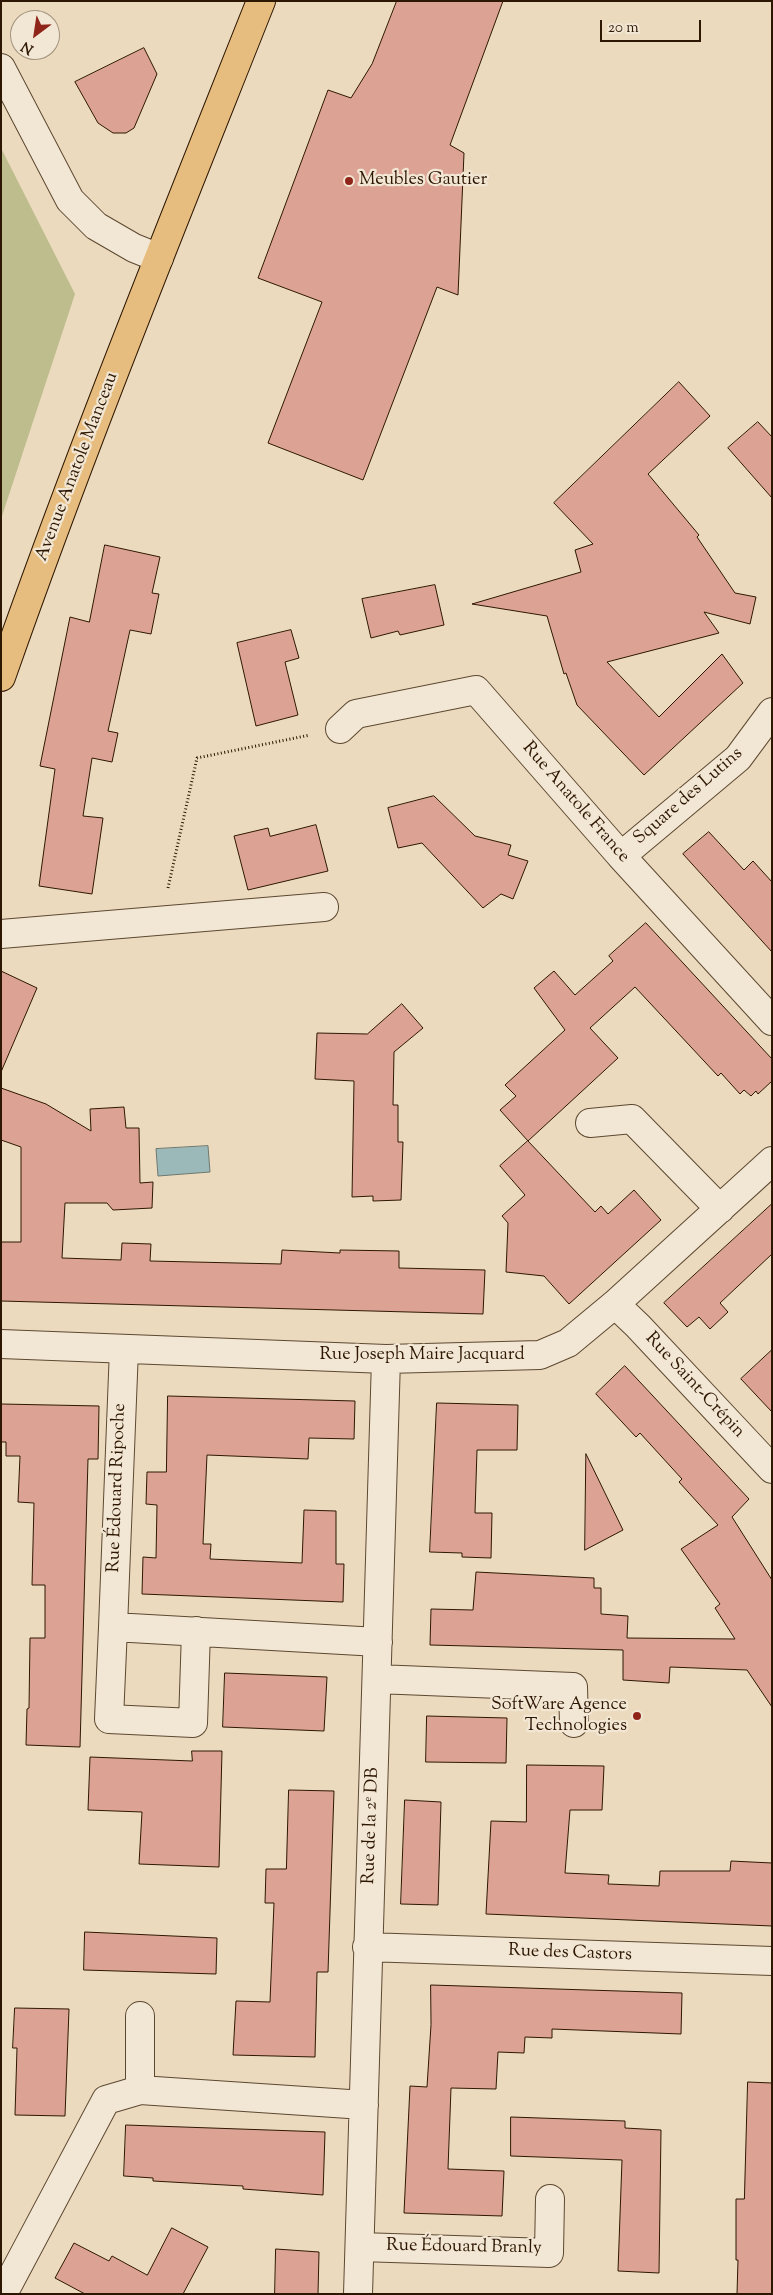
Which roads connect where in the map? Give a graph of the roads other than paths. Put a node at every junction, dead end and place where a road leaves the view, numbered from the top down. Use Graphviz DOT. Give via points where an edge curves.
graph roads {
  1 [pos="261,1"];
  2 [pos="1,68"];
  3 [pos="159,258"];
  4 [pos="1,677"];
  5 [pos="772,712"];
  6 [pos="340,729"];
  7 [pos="621,856"];
  8 [pos="324,907"];
  9 [pos="1,934"];
  10 [pos="772,1021"];
  11 [pos="590,1123"];
  12 [pos="772,1161"];
  13 [pos="720,1209"];
  14 [pos="615,1304"];
  15 [pos="1,1344"];
  16 [pos="124,1349"];
  17 [pos="386,1359"];
  18 [pos="772,1469"];
  19 [pos="113,1627"];
  20 [pos="196,1631"];
  21 [pos="378,1642"];
  22 [pos="377,1679"];
  23 [pos="574,1723"];
  24 [pos="367,1947"];
  25 [pos="772,1961"];
  26 [pos="140,2016"];
  27 [pos="140,2090"];
  28 [pos="364,2105"];
  29 [pos="550,2199"];
  30 [pos="360,2247"];
  31 [pos="4,2294"];
  32 [pos="358,2294"];
  1 -- 3 [label="main road, Avenue Anatole Manceau"];
  2 -- 3 [label="street" via="70,200 96,226"];
  3 -- 4 [label="main road, Avenue Anatole Manceau" via="45,553"];
  5 -- 7 [label="street, Square des Lutins" via="738,758"];
  6 -- 7 [label="street, Rue Anatole France" via="356,714 476,690"];
  7 -- 10 [label="street, Rue Anatole France"];
  8 -- 9 [label="street"];
  11 -- 13 [label="street" via="632,1119"];
  12 -- 13 [label="street, Rue Joseph Maire Jacquard"];
  13 -- 14 [label="street, Rue Joseph Maire Jacquard"];
  14 -- 17 [label="street, Rue Joseph Maire Jacquard" via="568,1343 540,1355"];
  14 -- 18 [label="street, Rue Saint-Crépin"];
  15 -- 16 [label="street, Rue Joseph Maire Jacquard"];
  16 -- 17 [label="street, Rue Joseph Maire Jacquard"];
  16 -- 19 [label="street, Rue Édouard Ripoche"];
  17 -- 21 [label="street, Rue de la 2ᵉ DB"];
  19 -- 20 [label="street"];
  19 -- 20 [label="street, Rue Édouard Ripoche" via="109,1719 193,1723"];
  20 -- 21 [label="street"];
  21 -- 22 [label="street, Rue de la 2ᵉ DB"];
  22 -- 23 [label="street" via="573,1688"];
  22 -- 24 [label="street, Rue de la 2ᵉ DB"];
  24 -- 25 [label="street, Rue des Castors"];
  24 -- 28 [label="street, Rue de la 2ᵉ DB"];
  26 -- 27 [label="street"];
  27 -- 28 [label="street"];
  27 -- 31 [label="street" via="106,2100"];
  28 -- 30 [label="street, Rue de la 2ᵉ DB"];
  29 -- 30 [label="street, Rue Édouard Branly" via="549,2253"];
  30 -- 32 [label="street, Rue de la 2ᵉ DB"];
}
